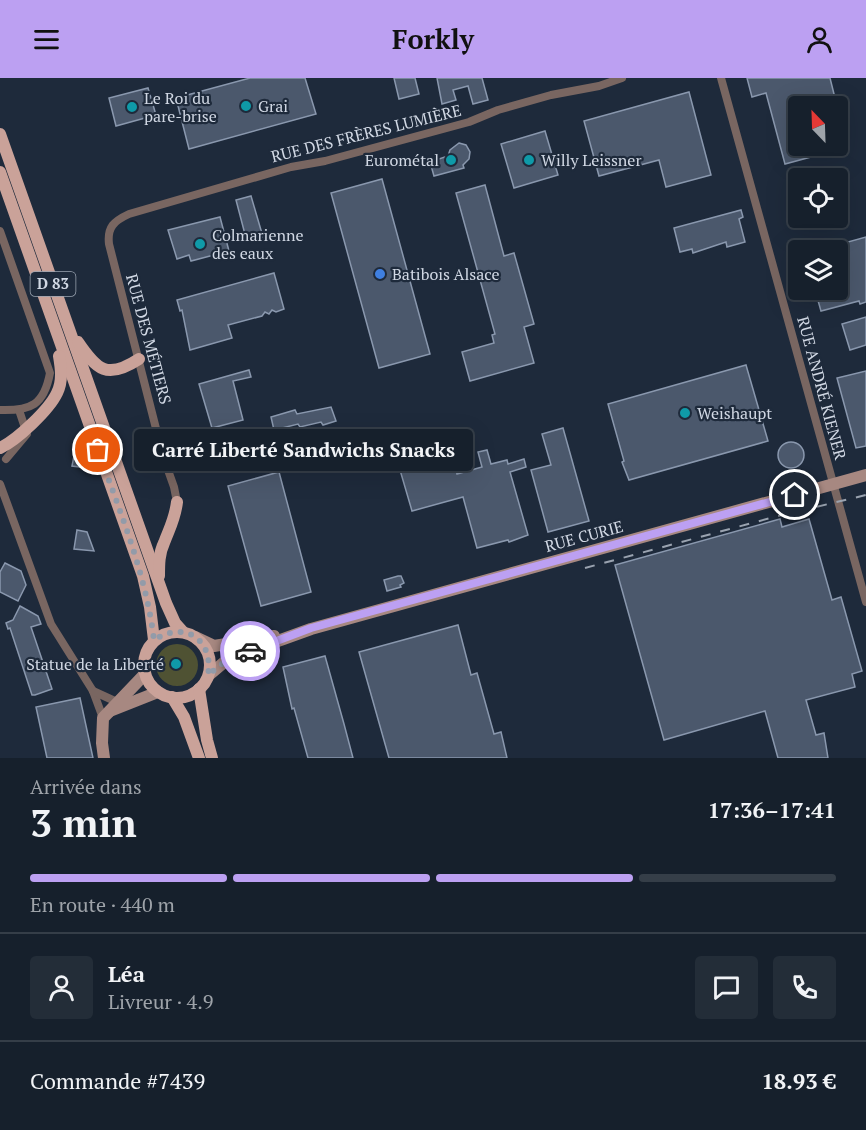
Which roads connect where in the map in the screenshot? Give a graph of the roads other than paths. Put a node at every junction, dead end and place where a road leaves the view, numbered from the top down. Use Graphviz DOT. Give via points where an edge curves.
graph roads {
  1 [pos="622,78"];
  2 [pos="721,78"];
  3 [pos="0,134"];
  4 [pos="0,172"];
  5 [pos="117,220"];
  6 [pos="0,231"];
  7 [pos="51,316"];
  8 [pos="68,327"];
  9 [pos="139,359"];
  10 [pos="0,410"];
  11 [pos="19,410"];
  12 [pos="26,429"];
  13 [pos="3,454"];
  14 [pos="866,475"];
  15 [pos="0,484"];
  16 [pos="833,484"];
  17 [pos="177,502"];
  18 [pos="159,583"];
  19 [pos="866,602"];
  20 [pos="311,628"];
  21 [pos="189,634"];
  22 [pos="154,640"];
  23 [pos="145,674"];
  24 [pos="208,675"];
  25 [pos="199,689"];
  26 [pos="93,691"];
  27 [pos="158,692"];
  28 [pos="172,698"];
  29 [pos="109,710"];
  30 [pos="104,758"];
  31 [pos="199,758"];
  32 [pos="212,758"];
  1 -- 5 [label="street, RUE DES FRÈRES LUMIÈRE" via="325,161 245,179"];
  2 -- 16 [label="street, RUE ANDRÉ KIENER"];
  3 -- 8 [label="main road, D 83"];
  4 -- 7 [label="main road, D 83"];
  5 -- 9 [label="street, RUE DES MÉTIERS" via="111,226 108,244"];
  6 -- 11 [label="street" via="50,373 43,395 27,409"];
  7 -- 12 [label="main road" via="62,372 57,393"];
  7 -- 22 [label="main road, D 83" via="143,576"];
  8 -- 9 [label="main road" via="100,368 124,368"];
  8 -- 18 [label="main road, D 83"];
  9 -- 17 [label="street, RUE DES MÉTIERS"];
  10 -- 11 [label="street"];
  11 -- 12 [label="street"];
  12 -- 13 [label="main road"];
  14 -- 16 [label="main road, RUE CURIE"];
  15 -- 26 [label="street" via="51,624"];
  16 -- 19 [label="street, RUE ANDRÉ KIENER"];
  16 -- 20 [label="main road, RUE CURIE"];
  17 -- 18 [label="main road" via="173,526 159,560"];
  18 -- 21 [label="main road, D 83" via="173,619"];
  20 -- 21 [label="main road, RUE CURIE" via="222,646"];
  20 -- 24 [label="main road, RUE CURIE" via="228,659"];
  21 -- 22 [label="main road" via="173,632"];
  21 -- 24 [label="main road" via="208,653"];
  22 -- 23 [label="main road" via="145,656"];
  23 -- 27 [label="main road"];
  23 -- 29 [label="main road"];
  24 -- 25 [label="main road"];
  25 -- 28 [label="main road" via="182,698"];
  25 -- 32 [label="main road"];
  26 -- 29 [label="street"];
  26 -- 29 [label="street"];
  27 -- 28 [label="main road"];
  27 -- 29 [label="main road"];
  28 -- 31 [label="main road" via="184,717"];
  29 -- 30 [label="main road" via="102,743"];
}
